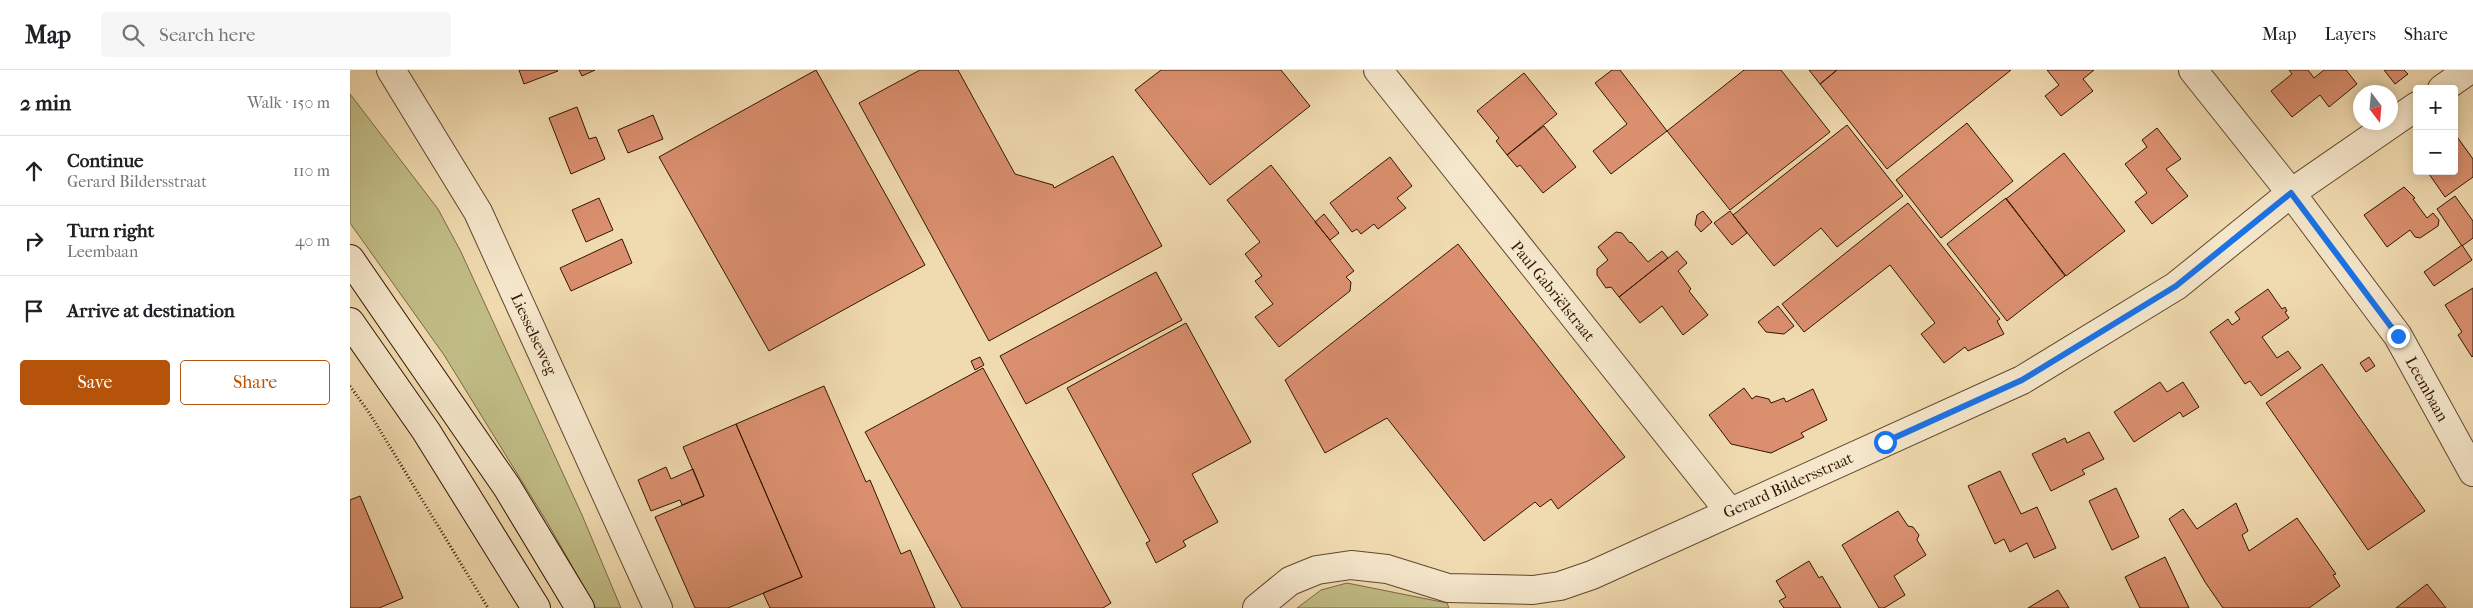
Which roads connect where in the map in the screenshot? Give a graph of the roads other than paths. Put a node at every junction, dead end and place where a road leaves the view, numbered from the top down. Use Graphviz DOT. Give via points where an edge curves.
graph roads {
  1 [pos="391,70"];
  2 [pos="1378,70"];
  3 [pos="2193,70"];
  4 [pos="2469,70"];
  5 [pos="2448,85"];
  6 [pos="2413,109"];
  7 [pos="2291,193"];
  8 [pos="350,259"];
  9 [pos="350,322"];
  10 [pos="2473,472"];
  11 [pos="1729,511"];
  12 [pos="1290,581"];
  13 [pos="536,608"];
  14 [pos="580,608"];
  15 [pos="658,608"];
  16 [pos="1257,608"];
  17 [pos="1276,608"];
  1 -- 15 [label="street, Liesselseweg" via="478,212"];
  2 -- 11 [label="street, Paul Gabriëlstraat"];
  3 -- 7 [label="street, Leembaan"];
  4 -- 5 [label="street"];
  6 -- 7 [label="street, Gerard Bildersstraat"];
  7 -- 10 [label="street, Leembaan" via="2398,336"];
  7 -- 11 [label="street, Gerard Bildersstraat" via="2176,286 2022,380"];
  8 -- 14 [label="street" via="507,487"];
  9 -- 13 [label="street" via="426,430"];
  11 -- 12 [label="street, Gerard Bildersstraat" via="1592,575 1560,586 1533,590 1448,588 1387,569 1351,565 1317,570"];
  12 -- 16 [label="street, Gerard Bildersstraat"];
  12 -- 17 [label="street"];
}
